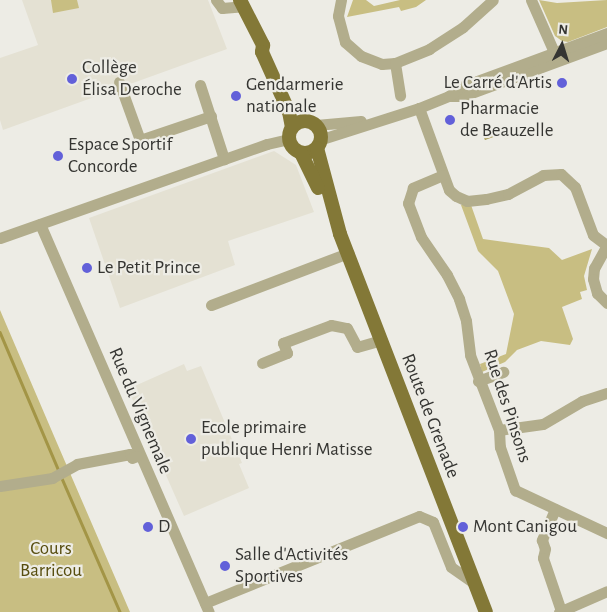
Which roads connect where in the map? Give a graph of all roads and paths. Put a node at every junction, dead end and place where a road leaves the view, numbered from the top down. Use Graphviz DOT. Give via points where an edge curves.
graph roads {
  1 [pos="216,0"];
  2 [pos="341,0"];
  3 [pos="493,0"];
  4 [pos="531,0"];
  5 [pos="244,4"];
  6 [pos="607,33"];
  7 [pos="607,43"];
  8 [pos="263,45"];
  9 [pos="555,53"];
  10 [pos="395,63"];
  11 [pos="120,82"];
  12 [pos="200,85"];
  13 [pos="400,96"];
  14 [pos="418,108"];
  15 [pos="210,116"];
  16 [pos="311,123"];
  17 [pos="367,123"];
  18 [pos="291,134"];
  19 [pos="320,144"];
  20 [pos="301,153"];
  21 [pos="224,159"];
  22 [pos="443,175"];
  23 [pos="40,224"];
  24 [pos="340,234"];
  25 [pos="0,238"];
  26 [pos="606,245"];
  27 [pos="348,253"];
  28 [pos="607,303"];
  29 [pos="211,305"];
  30 [pos="381,340"];
  31 [pos="262,363"];
  32 [pos="502,372"];
  33 [pos="478,381"];
  34 [pos="607,394"];
  35 [pos="499,430"];
  36 [pos="144,454"];
  37 [pos="0,486"];
  38 [pos="555,509"];
  39 [pos="607,533"];
  40 [pos="470,581"];
  41 [pos="607,591"];
  42 [pos="207,607"];
  43 [pos="486,612"];
  44 [pos="560,612"];
  1 -- 5 [label="street" via="222,8"];
  2 -- 10 [label="street" via="338,16 346,42 371,62"];
  3 -- 10 [label="street" via="446,39"];
  4 -- 9 [label="street"];
  5 -- 8 [label="main road"];
  6 -- 9 [label="street"];
  7 -- 9 [label="street"];
  8 -- 16 [label="main road" via="269,49 296,110"];
  8 -- 18 [label="main road" via="262,52 289,112"];
  9 -- 14 [label="street" via="463,96 449,96"];
  10 -- 13 [label="street"];
  11 -- 15 [label="street" via="140,140"];
  12 -- 15 [label="street"];
  14 -- 17 [label="street"];
  14 -- 22 [label="street"];
  15 -- 21 [label="street"];
  16 -- 17 [label="street" via="357,120"];
  16 -- 18 [label="main road"];
  16 -- 19 [label="main road, Route de Grenade"];
  17 -- 19 [label="street"];
  18 -- 20 [label="main road, Route de Grenade" via="292,147"];
  18 -- 21 [label="street"];
  19 -- 20 [label="main road"];
  19 -- 24 [label="main road, Route de Grenade" via="320,167 340,225"];
  20 -- 24 [label="main road, Route de Grenade" via="332,227"];
  21 -- 23 [label="street"];
  22 -- 26 [label="street" via="449,190 467,201 508,194 544,175 561,174 575,187 593,235"];
  22 -- 33 [label="street, Rue des Pinsons" via="413,188 408,203 421,237 459,299"];
  23 -- 25 [label="street"];
  23 -- 42 [label="street, Rue du Vignemale"];
  24 -- 27 [label="main road, Route de Grenade"];
  26 -- 28 [label="street" via="594,268 593,279 597,293"];
  27 -- 29 [label="street"];
  27 -- 30 [label="main road, Route de Grenade"];
  30 -- 31 [label="street" via="357,347 347,328 331,325 283,343 287,354"];
  30 -- 40 [label="main road, Route de Grenade"];
  32 -- 33 [label="street"];
  33 -- 35 [label="street, Rue des Pinsons"];
  34 -- 35 [label="street" via="582,401 543,424"];
  35 -- 38 [label="street, Rue des Pinsons" via="500,447 515,490"];
  36 -- 37 [label="street" via="78,464 52,478"];
  38 -- 39 [label="street, Rue des Pinsons"];
  38 -- 44 [label="street" via="542,540 543,558"];
  40 -- 42 [label="street" via="451,567 432,522 419,516"];
  40 -- 43 [label="main road, Route de Grenade"];
  41 -- 44 [label="street"];
}
